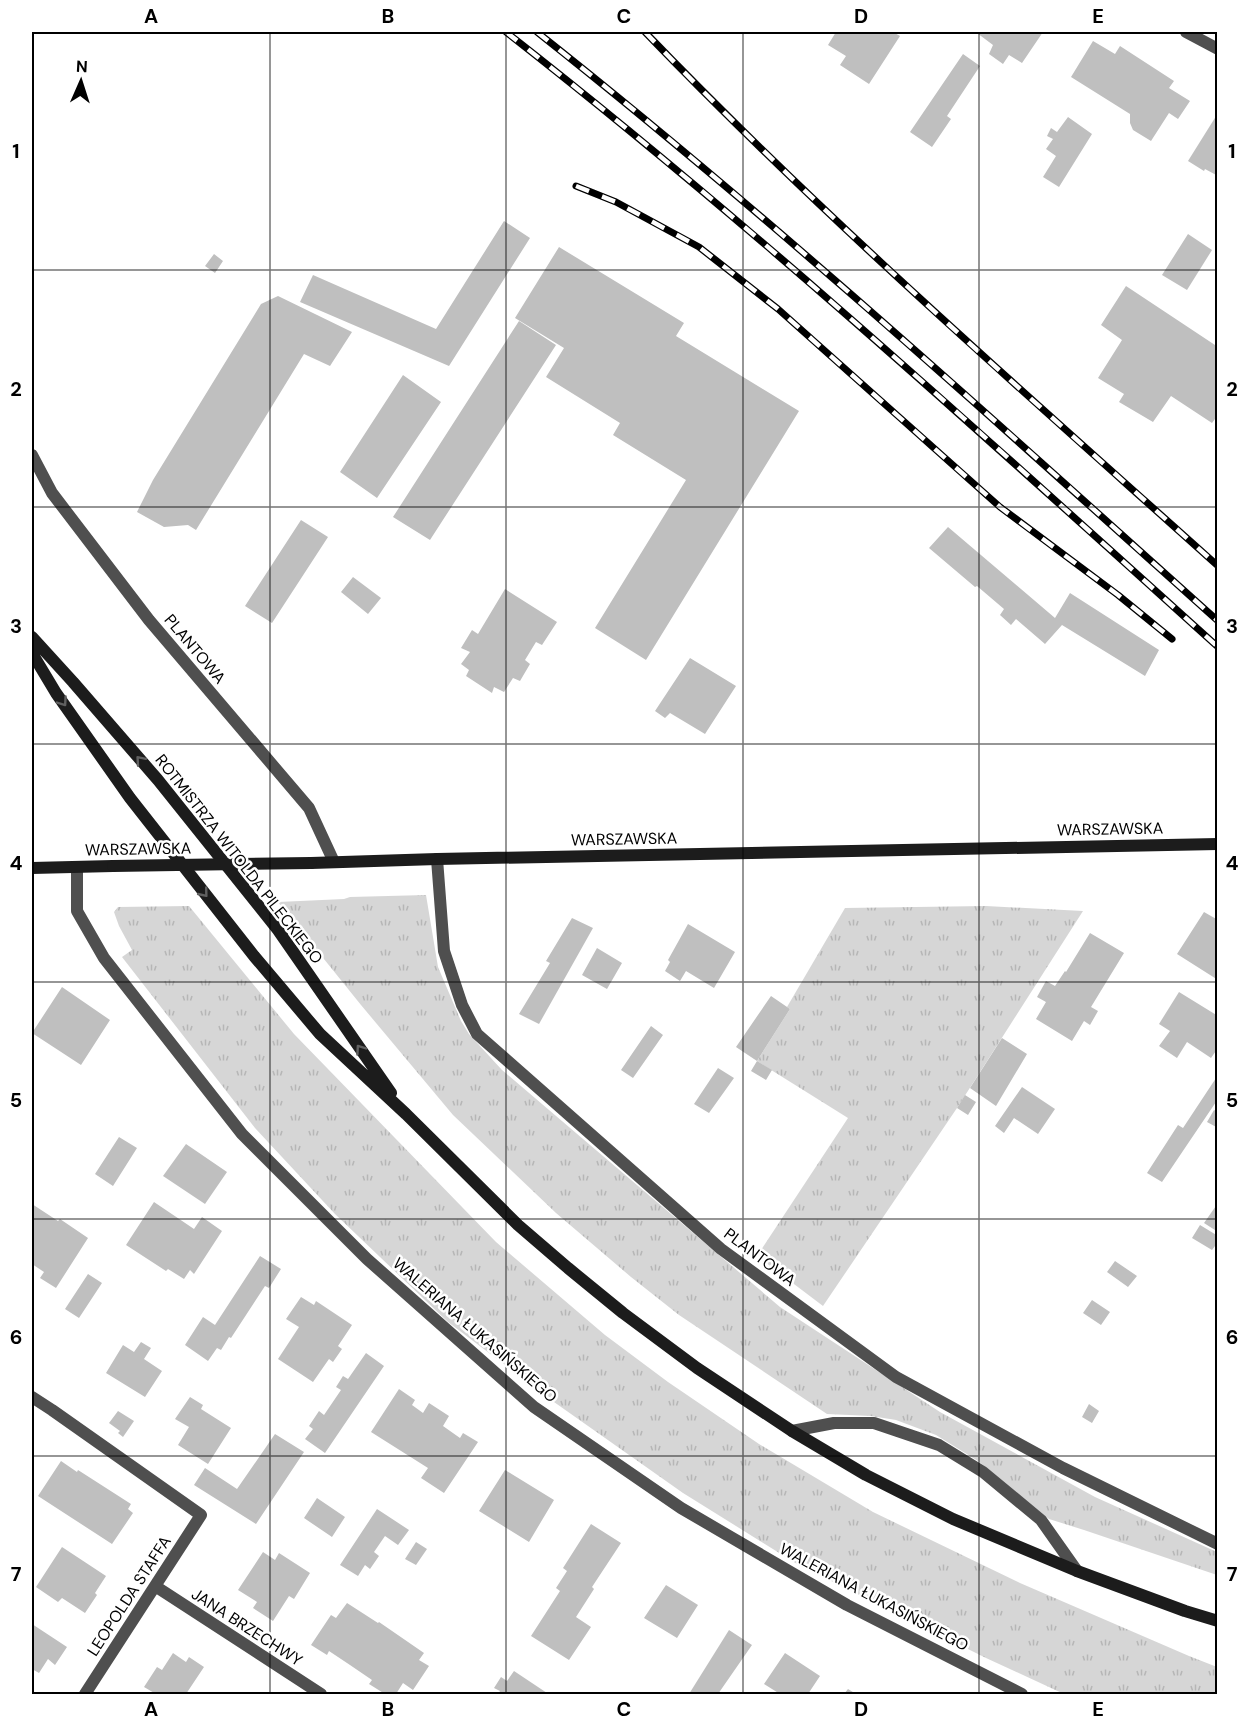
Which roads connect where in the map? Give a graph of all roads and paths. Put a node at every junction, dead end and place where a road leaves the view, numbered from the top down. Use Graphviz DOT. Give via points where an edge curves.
graph roads {
  1 [pos="1186,32"];
  2 [pos="1218,49"];
  3 [pos="32,455"];
  4 [pos="32,637"];
  5 [pos="32,653"];
  6 [pos="1218,844"];
  7 [pos="437,859"];
  8 [pos="334,862"];
  9 [pos="77,867"];
  10 [pos="32,868"];
  11 [pos="406,1114"];
  12 [pos="32,1397"];
  13 [pos="792,1431"];
  14 [pos="1218,1544"];
  15 [pos="1077,1571"];
  16 [pos="155,1586"];
  17 [pos="1218,1620"];
  18 [pos="85,1695"];
  19 [pos="321,1695"];
  20 [pos="1022,1695"];
  1 -- 2 [label="street"];
  3 -- 8 [label="street, PLANTOWA" via="52,493 149,620 309,808"];
  11 -- 4 [label="main road, ROTMISTRZA WITOLDA PILECKIEGO, one-way" via="278,930 158,780"];
  5 -- 11 [label="main road, ROTMISTRZA WITOLDA PILECKIEGO, one-way" via="130,798 254,956 320,1034"];
  6 -- 7 [label="main road, WARSZAWSKA"];
  7 -- 8 [label="main road, WARSZAWSKA"];
  7 -- 14 [label="street, PLANTOWA" via="444,951 462,1005 477,1034 721,1249 896,1377 1063,1468"];
  8 -- 9 [label="main road, WARSZAWSKA, bridge"];
  9 -- 10 [label="main road, WARSZAWSKA"];
  9 -- 20 [label="street, WALERIANA ŁUKASIŃSKIEGO" via="77,911 104,958 242,1134 368,1258 534,1407 681,1508 848,1605"];
  11 -- 13 [label="main road, ROTMISTRZA WITOLDA PILECKIEGO" via="568,1269 697,1368"];
  12 -- 16 [label="street, LEOPOLDA STAFFA" via="201,1515"];
  13 -- 15 [label="main road, ROTMISTRZA WITOLDA PILECKIEGO" via="866,1475 953,1519"];
  13 -- 15 [label="street" via="834,1423 874,1423 939,1445 983,1472 1041,1520"];
  15 -- 17 [label="main road, ROTMISTRZA WITOLDA PILECKIEGO"];
  16 -- 18 [label="street, LEOPOLDA STAFFA"];
  16 -- 19 [label="street, JANA BRZECHWY"];
}
